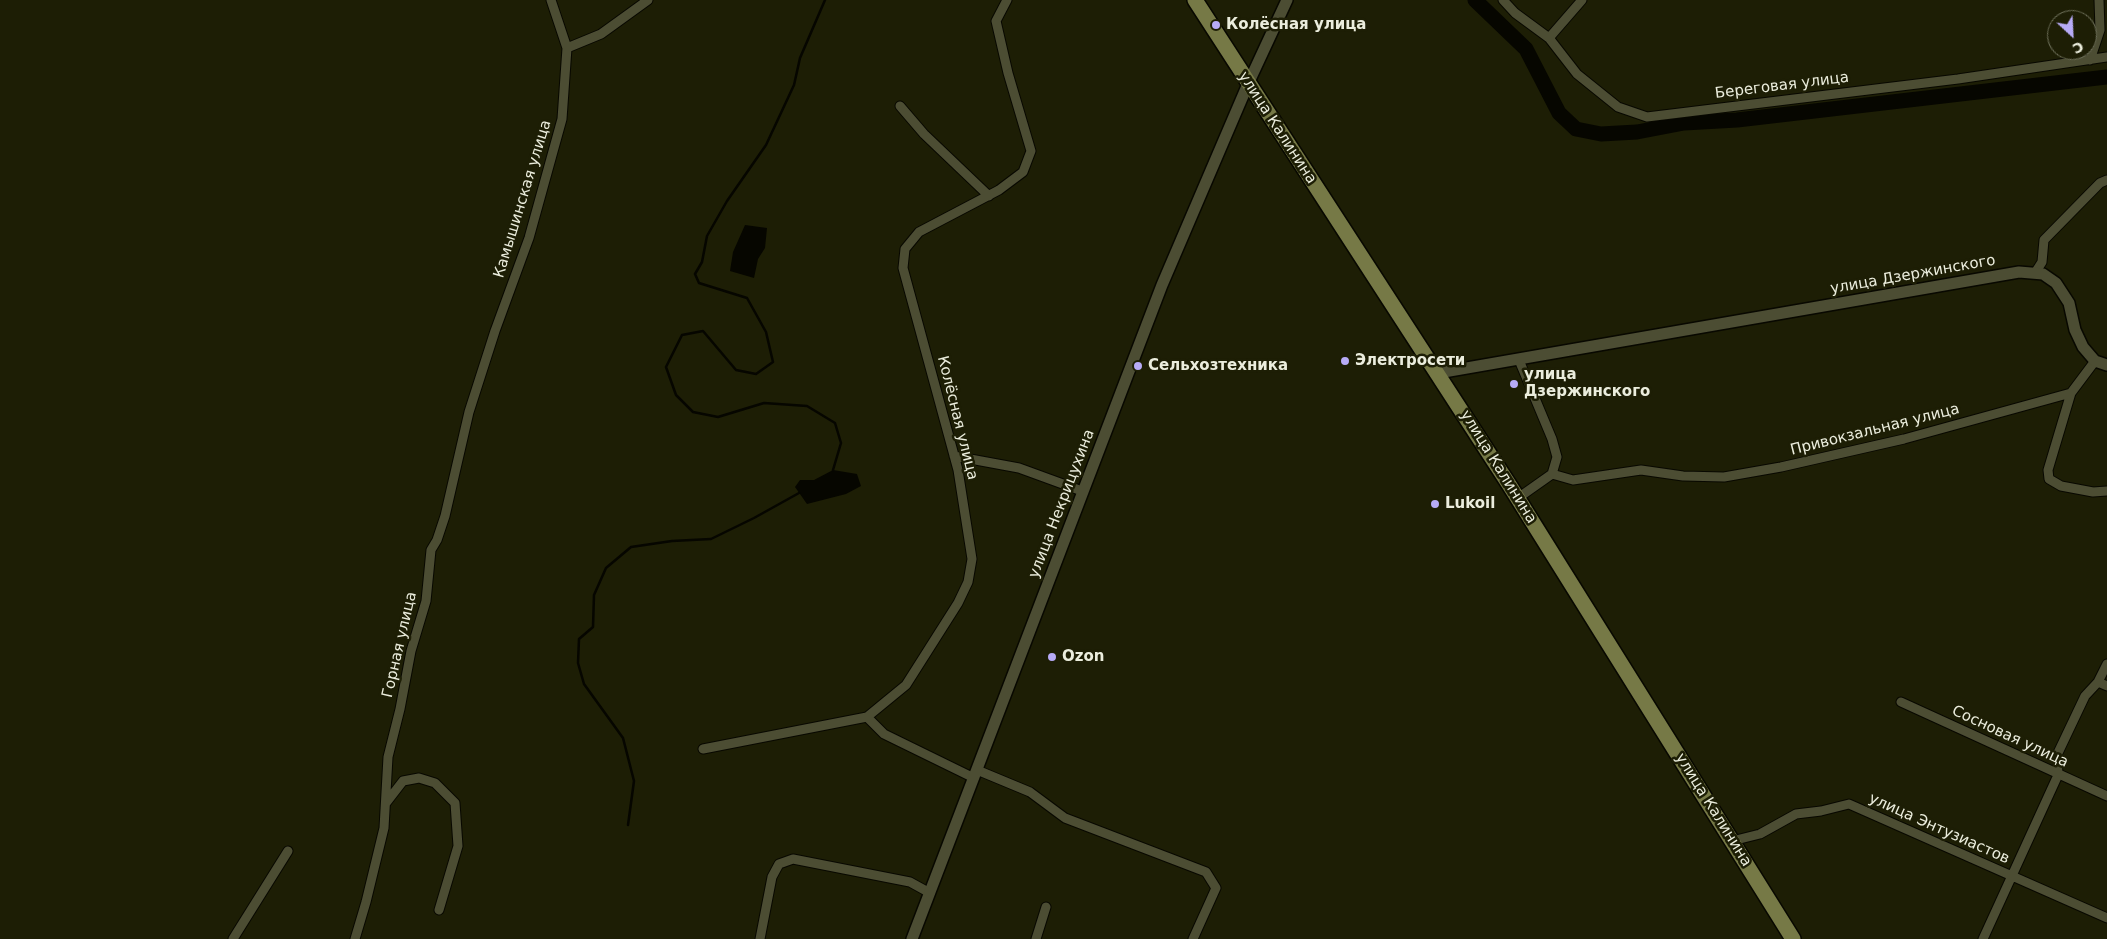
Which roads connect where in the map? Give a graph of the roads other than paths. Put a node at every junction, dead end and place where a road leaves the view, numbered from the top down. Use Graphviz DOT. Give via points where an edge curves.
graph roads {
  1 [pos="551,0"];
  2 [pos="648,0"];
  3 [pos="1007,0"];
  4 [pos="1195,0"];
  5 [pos="1287,0"];
  6 [pos="1503,0"];
  7 [pos="1582,0"];
  8 [pos="2099,0"];
  9 [pos="1549,38"];
  10 [pos="2097,39"];
  11 [pos="567,48"];
  12 [pos="2090,60"];
  13 [pos="1248,84"];
  14 [pos="900,106"];
  15 [pos="2107,180"];
  16 [pos="989,196"];
  17 [pos="2035,273"];
  18 [pos="495,331"];
  19 [pos="1519,360"];
  20 [pos="2095,361"];
  21 [pos="2107,365"];
  22 [pos="1438,373"];
  23 [pos="2071,393"];
  24 [pos="954,456"];
  25 [pos="1552,474"];
  26 [pos="1082,491"];
  27 [pos="2107,491"];
  28 [pos="1518,498"];
  29 [pos="2107,664"];
  30 [pos="2098,682"];
  31 [pos="2107,686"];
  32 [pos="1901,702"];
  33 [pos="867,717"];
  34 [pos="703,749"];
  35 [pos="975,774"];
  36 [pos="2058,775"];
  37 [pos="2107,796"];
  38 [pos="386,803"];
  39 [pos="1730,837"];
  40 [pos="288,851"];
  41 [pos="2012,876"];
  42 [pos="930,893"];
  43 [pos="1046,907"];
  44 [pos="439,910"];
  45 [pos="2107,918"];
  46 [pos="233,939"];
  47 [pos="355,939"];
  48 [pos="760,939"];
  49 [pos="912,939"];
  50 [pos="1036,939"];
  51 [pos="1193,939"];
  52 [pos="1794,939"];
  53 [pos="1983,939"];
  1 -- 11 [label="street"];
  2 -- 11 [label="street" via="601,34"];
  3 -- 16 [label="street, Колёсная улица" via="996,21 1031,151 1024,172"];
  4 -- 13 [label="main road, улица Калинина"];
  5 -- 13 [label="street, улица Некрицухина"];
  6 -- 9 [label="street, Береговая улица"];
  7 -- 9 [label="street"];
  8 -- 10 [label="street" via="2100,30"];
  9 -- 12 [label="street, Береговая улица" via="1577,74 1618,107 1648,117"];
  11 -- 18 [label="street, Камышинская улица" via="562,119 529,238"];
  13 -- 22 [label="main road, улица Калинина"];
  13 -- 26 [label="street, улица Некрицухина" via="1162,285"];
  14 -- 16 [label="street" via="924,134"];
  15 -- 17 [label="street" via="2100,183 2044,240 2042,262"];
  16 -- 24 [label="street, Колёсная улица" via="918,232 905,248 903,268"];
  17 -- 19 [label="street, улица Дзержинского" via="2009,274"];
  17 -- 20 [label="street, улица Дзержинского" via="2056,283 2069,303 2083,347"];
  18 -- 38 [label="street, Горная улица" via="470,412 445,516 431,550 426,601 411,651 388,757"];
  19 -- 22 [label="street, улица Дзержинского"];
  19 -- 25 [label="street" via="1552,439 1557,457"];
  20 -- 21 [label="street"];
  20 -- 23 [label="street"];
  22 -- 28 [label="main road, улица Калинина"];
  23 -- 25 [label="street, Привокзальная улица" via="1904,438 1724,477 1641,470 1574,480"];
  23 -- 27 [label="street" via="2048,470 2049,479 2061,486 2093,492"];
  24 -- 26 [label="street" via="1018,468"];
  24 -- 33 [label="street, Колёсная улица" via="972,559 968,582 906,685"];
  25 -- 28 [label="street"];
  26 -- 35 [label="street, улица Некрицухина"];
  28 -- 39 [label="main road, улица Калинина"];
  29 -- 30 [label="street"];
  30 -- 31 [label="street"];
  30 -- 36 [label="street" via="2085,696 2057,755"];
  32 -- 36 [label="street, Сосновая улица"];
  33 -- 34 [label="street, Колёсная улица"];
  33 -- 35 [label="street" via="884,734"];
  35 -- 42 [label="street, улица Некрицухина"];
  35 -- 51 [label="street" via="1030,792 1065,818 1206,872 1216,888"];
  36 -- 37 [label="street, Сосновая улица"];
  36 -- 41 [label="street"];
  38 -- 44 [label="street" via="403,781 419,778 435,782 455,803 458,846"];
  38 -- 47 [label="street, Горная улица" via="384,828"];
  39 -- 41 [label="street, улица Энтузиастов" via="1736,840 1760,834 1796,814 1849,804"];
  39 -- 52 [label="main road, улица Калинина"];
  40 -- 46 [label="street"];
  41 -- 45 [label="street, улица Энтузиастов"];
  41 -- 53 [label="street"];
  42 -- 48 [label="street" via="910,882 793,859 779,864 772,878"];
  42 -- 49 [label="street, улица Некрицухина"];
  43 -- 50 [label="street"];
}
